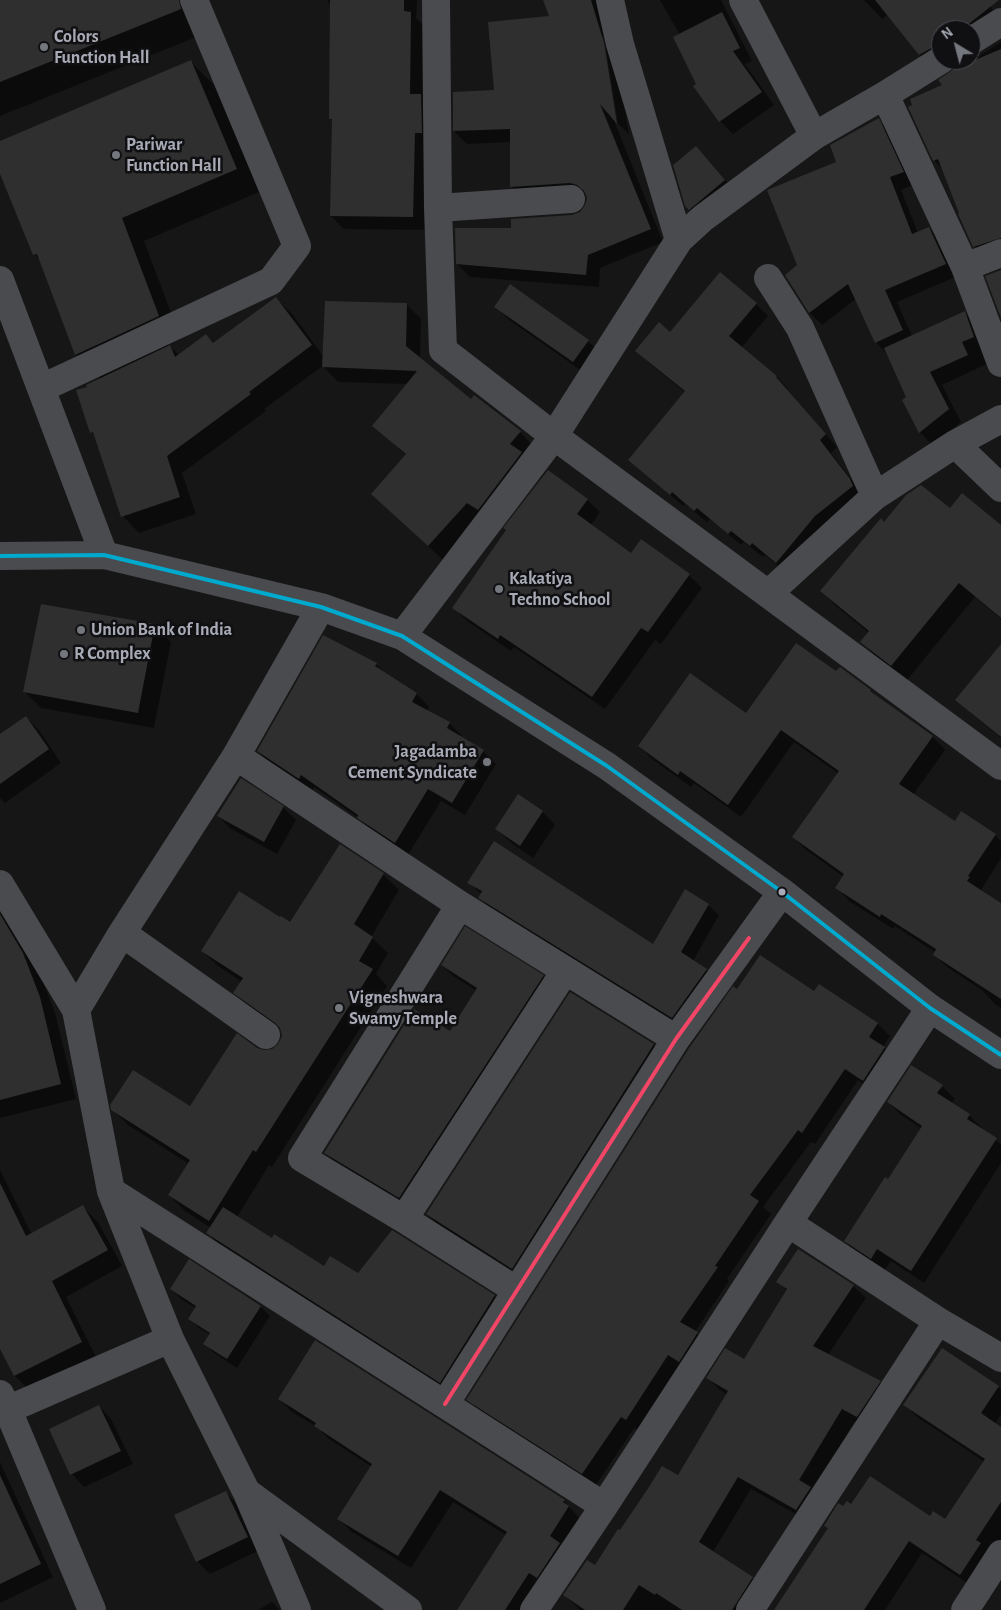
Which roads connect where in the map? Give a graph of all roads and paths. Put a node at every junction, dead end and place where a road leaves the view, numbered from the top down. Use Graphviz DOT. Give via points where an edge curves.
graph roads {
  1 [pos="194,0"];
  2 [pos="436,0"];
  3 [pos="610,0"];
  4 [pos="743,0"];
  5 [pos="1001,22"];
  6 [pos="981,35"];
  7 [pos="931,66"];
  8 [pos="885,95"];
  9 [pos="814,136"];
  10 [pos="571,199"];
  11 [pos="438,208"];
  12 [pos="679,240"];
  13 [pos="1001,253"];
  14 [pos="965,266"];
  15 [pos="768,278"];
  16 [pos="0,280"];
  17 [pos="1001,364"];
  18 [pos="42,388"];
  19 [pos="1001,419"];
  20 [pos="554,436"];
  21 [pos="954,444"];
  22 [pos="1001,488"];
  23 [pos="875,496"];
  24 [pos="104,555"];
  25 [pos="0,556"];
  26 [pos="769,594"];
  27 [pos="321,607"];
  28 [pos="402,636"];
  29 [pos="236,756"];
  30 [pos="999,760"];
  31 [pos="0,884"];
  32 [pos="782,892"];
  33 [pos="460,905"];
  34 [pos="122,933"];
  35 [pos="565,971"];
  36 [pos="930,1008"];
  37 [pos="76,1010"];
  38 [pos="266,1035"];
  39 [pos="676,1039"];
  40 [pos="1001,1055"];
  41 [pos="111,1191"];
  42 [pos="404,1220"];
  43 [pos="788,1223"];
  44 [pos="516,1290"];
  45 [pos="938,1321"];
  46 [pos="170,1339"];
  47 [pos="1001,1358"];
  48 [pos="445,1404"];
  49 [pos="3,1405"];
  50 [pos="247,1493"];
  51 [pos="604,1506"];
  52 [pos="1001,1554"];
  53 [pos="754,1608"];
  54 [pos="92,1610"];
  55 [pos="297,1610"];
  56 [pos="408,1610"];
  57 [pos="534,1610"];
  58 [pos="965,1610"];
  1 -- 18 [label="street" via="298,246 271,282"];
  2 -- 11 [label="street"];
  3 -- 12 [label="street" via="620,44"];
  4 -- 9 [label="street"];
  5 -- 6 [label="street"];
  7 -- 8 [label="street"];
  8 -- 9 [label="street"];
  8 -- 14 [label="street"];
  9 -- 12 [label="street" via="703,218"];
  10 -- 11 [label="street"];
  11 -- 20 [label="street" via="443,350"];
  12 -- 20 [label="street"];
  13 -- 14 [label="street"];
  14 -- 17 [label="street"];
  15 -- 23 [label="street" via="800,328"];
  16 -- 18 [label="street"];
  18 -- 24 [label="street"];
  19 -- 21 [label="street"];
  20 -- 26 [label="street"];
  20 -- 28 [label="street"];
  21 -- 22 [label="street"];
  21 -- 23 [label="street"];
  23 -- 26 [label="street"];
  24 -- 25 [label="street"];
  24 -- 27 [label="street"];
  26 -- 30 [label="street"];
  27 -- 28 [label="street"];
  27 -- 29 [label="street"];
  28 -- 32 [label="street" via="607,766"];
  29 -- 33 [label="street"];
  29 -- 34 [label="street"];
  31 -- 37 [label="street"];
  32 -- 36 [label="street"];
  32 -- 39 [label="street"];
  33 -- 35 [label="street"];
  33 -- 42 [label="street" via="302,1158"];
  34 -- 37 [label="street"];
  34 -- 38 [label="street"];
  35 -- 39 [label="street"];
  35 -- 42 [label="street"];
  36 -- 40 [label="street"];
  36 -- 43 [label="street"];
  37 -- 41 [label="street"];
  39 -- 44 [label="street"];
  41 -- 46 [label="street"];
  41 -- 48 [label="street"];
  42 -- 44 [label="street"];
  43 -- 45 [label="street"];
  43 -- 51 [label="street"];
  44 -- 48 [label="street"];
  45 -- 47 [label="street"];
  45 -- 53 [label="street"];
  46 -- 49 [label="street"];
  46 -- 50 [label="street"];
  48 -- 51 [label="street"];
  49 -- 54 [label="street"];
  50 -- 55 [label="street"];
  50 -- 56 [label="street"];
  51 -- 57 [label="street"];
  52 -- 58 [label="street"];
}
